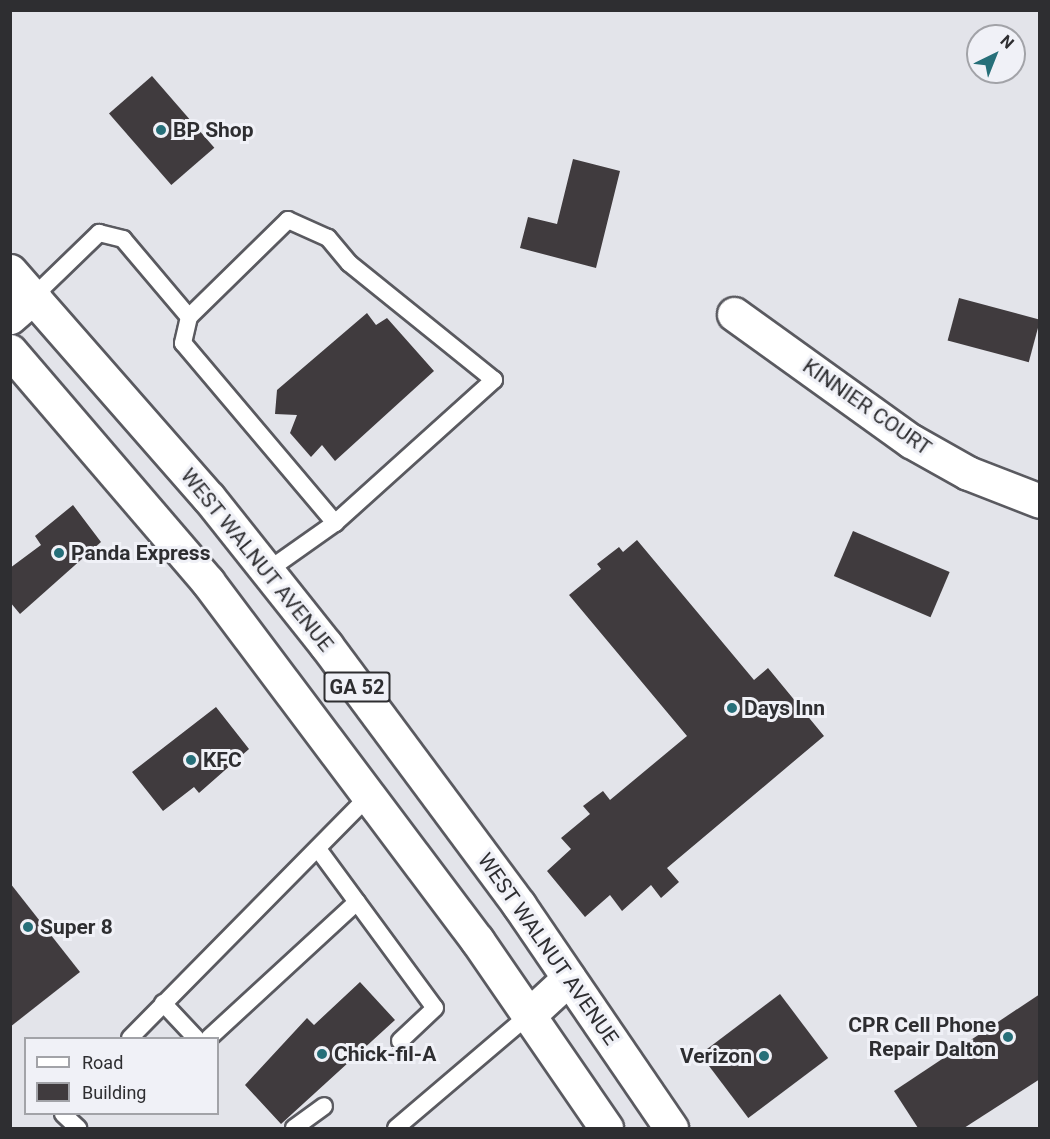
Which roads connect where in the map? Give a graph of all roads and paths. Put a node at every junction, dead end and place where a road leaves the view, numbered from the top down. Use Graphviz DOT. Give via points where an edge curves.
graph roads {
  1 [pos="10,271"];
  2 [pos="22,306"];
  3 [pos="734,314"];
  4 [pos="189,317"];
  5 [pos="10,351"];
  6 [pos="1040,501"];
  7 [pos="335,523"];
  8 [pos="267,571"];
  9 [pos="371,794"];
  10 [pos="318,849"];
  11 [pos="357,902"];
  12 [pos="569,978"];
  13 [pos="163,1003"];
  14 [pos="529,1015"];
  15 [pos="131,1037"];
  16 [pos="195,1037"];
  17 [pos="210,1037"];
  18 [pos="400,1041"];
  19 [pos="324,1106"];
  20 [pos="65,1115"];
  21 [pos="78,1128"];
  22 [pos="294,1128"];
  23 [pos="396,1128"];
  24 [pos="606,1128"];
  25 [pos="671,1128"];
  1 -- 2 [label="main road, WEST WALNUT AVENUE / GA 52"];
  2 -- 4 [label="lane" via="99,233 123,239"];
  2 -- 8 [label="main road, WEST WALNUT AVENUE / GA 52"];
  3 -- 6 [label="main road, KINNIER COURT" via="910,441 968,473"];
  4 -- 7 [label="lane" via="183,343"];
  4 -- 7 [label="lane" via="288,220 328,238 349,263 494,380"];
  5 -- 9 [label="main road, GA 52" via="208,582"];
  7 -- 8 [label="lane"];
  8 -- 12 [label="main road, WEST WALNUT AVENUE / GA 52" via="424,776"];
  9 -- 10 [label="lane"];
  9 -- 14 [label="main road, GA 52"];
  10 -- 11 [label="lane"];
  10 -- 13 [label="lane"];
  11 -- 17 [label="lane"];
  11 -- 18 [label="lane" via="435,1008"];
  12 -- 14 [label="main road"];
  12 -- 25 [label="main road, WEST WALNUT AVENUE / GA 52"];
  13 -- 15 [label="lane"];
  13 -- 16 [label="lane"];
  14 -- 23 [label="lane"];
  14 -- 24 [label="main road, GA 52"];
  19 -- 22 [label="lane"];
  20 -- 21 [label="lane"];
}
